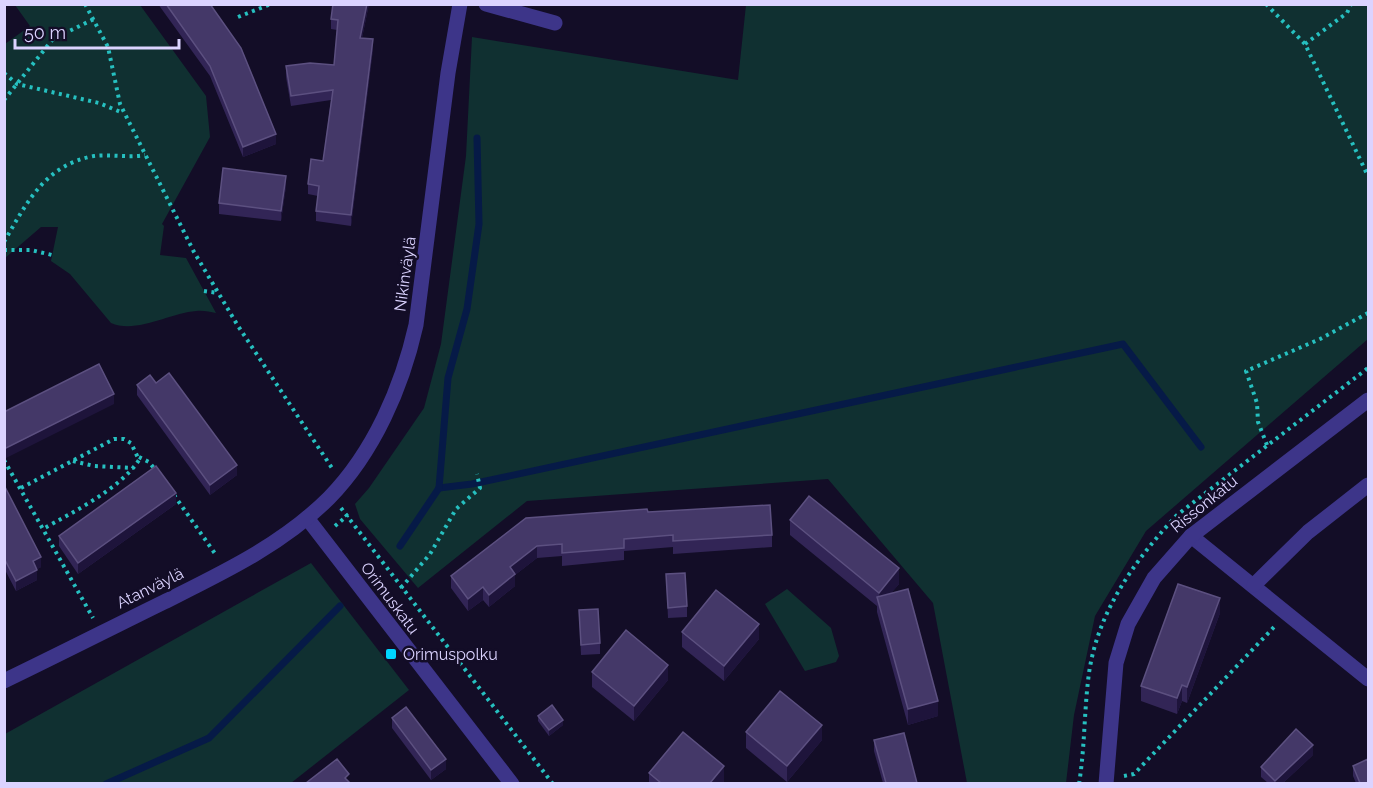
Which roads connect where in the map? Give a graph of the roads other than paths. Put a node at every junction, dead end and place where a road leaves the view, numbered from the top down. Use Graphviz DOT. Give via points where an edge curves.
graph roads {
  1 [pos="460,4"];
  2 [pos="486,4"];
  3 [pos="555,23"];
  4 [pos="1368,400"];
  5 [pos="1368,485"];
  6 [pos="307,518"];
  7 [pos="1191,536"];
  8 [pos="1254,585"];
  9 [pos="1367,675"];
  10 [pos="4,681"];
  11 [pos="1112,780"];
  12 [pos="512,783"];
  1 -- 6 [label="street, Nikinväylä" via="421,300 410,351 391,405 377,430 330,497"];
  2 -- 3 [label="street"];
  4 -- 7 [label="street, Rissonkatu"];
  5 -- 8 [label="street" via="1308,532"];
  6 -- 10 [label="street, Atanväylä" via="230,569"];
  6 -- 12 [label="street, Orimuskatu"];
  7 -- 8 [label="street"];
  7 -- 11 [label="street, Rissonkatu" via="1154,578 1121,644 1111,701"];
  8 -- 9 [label="street"];
}
